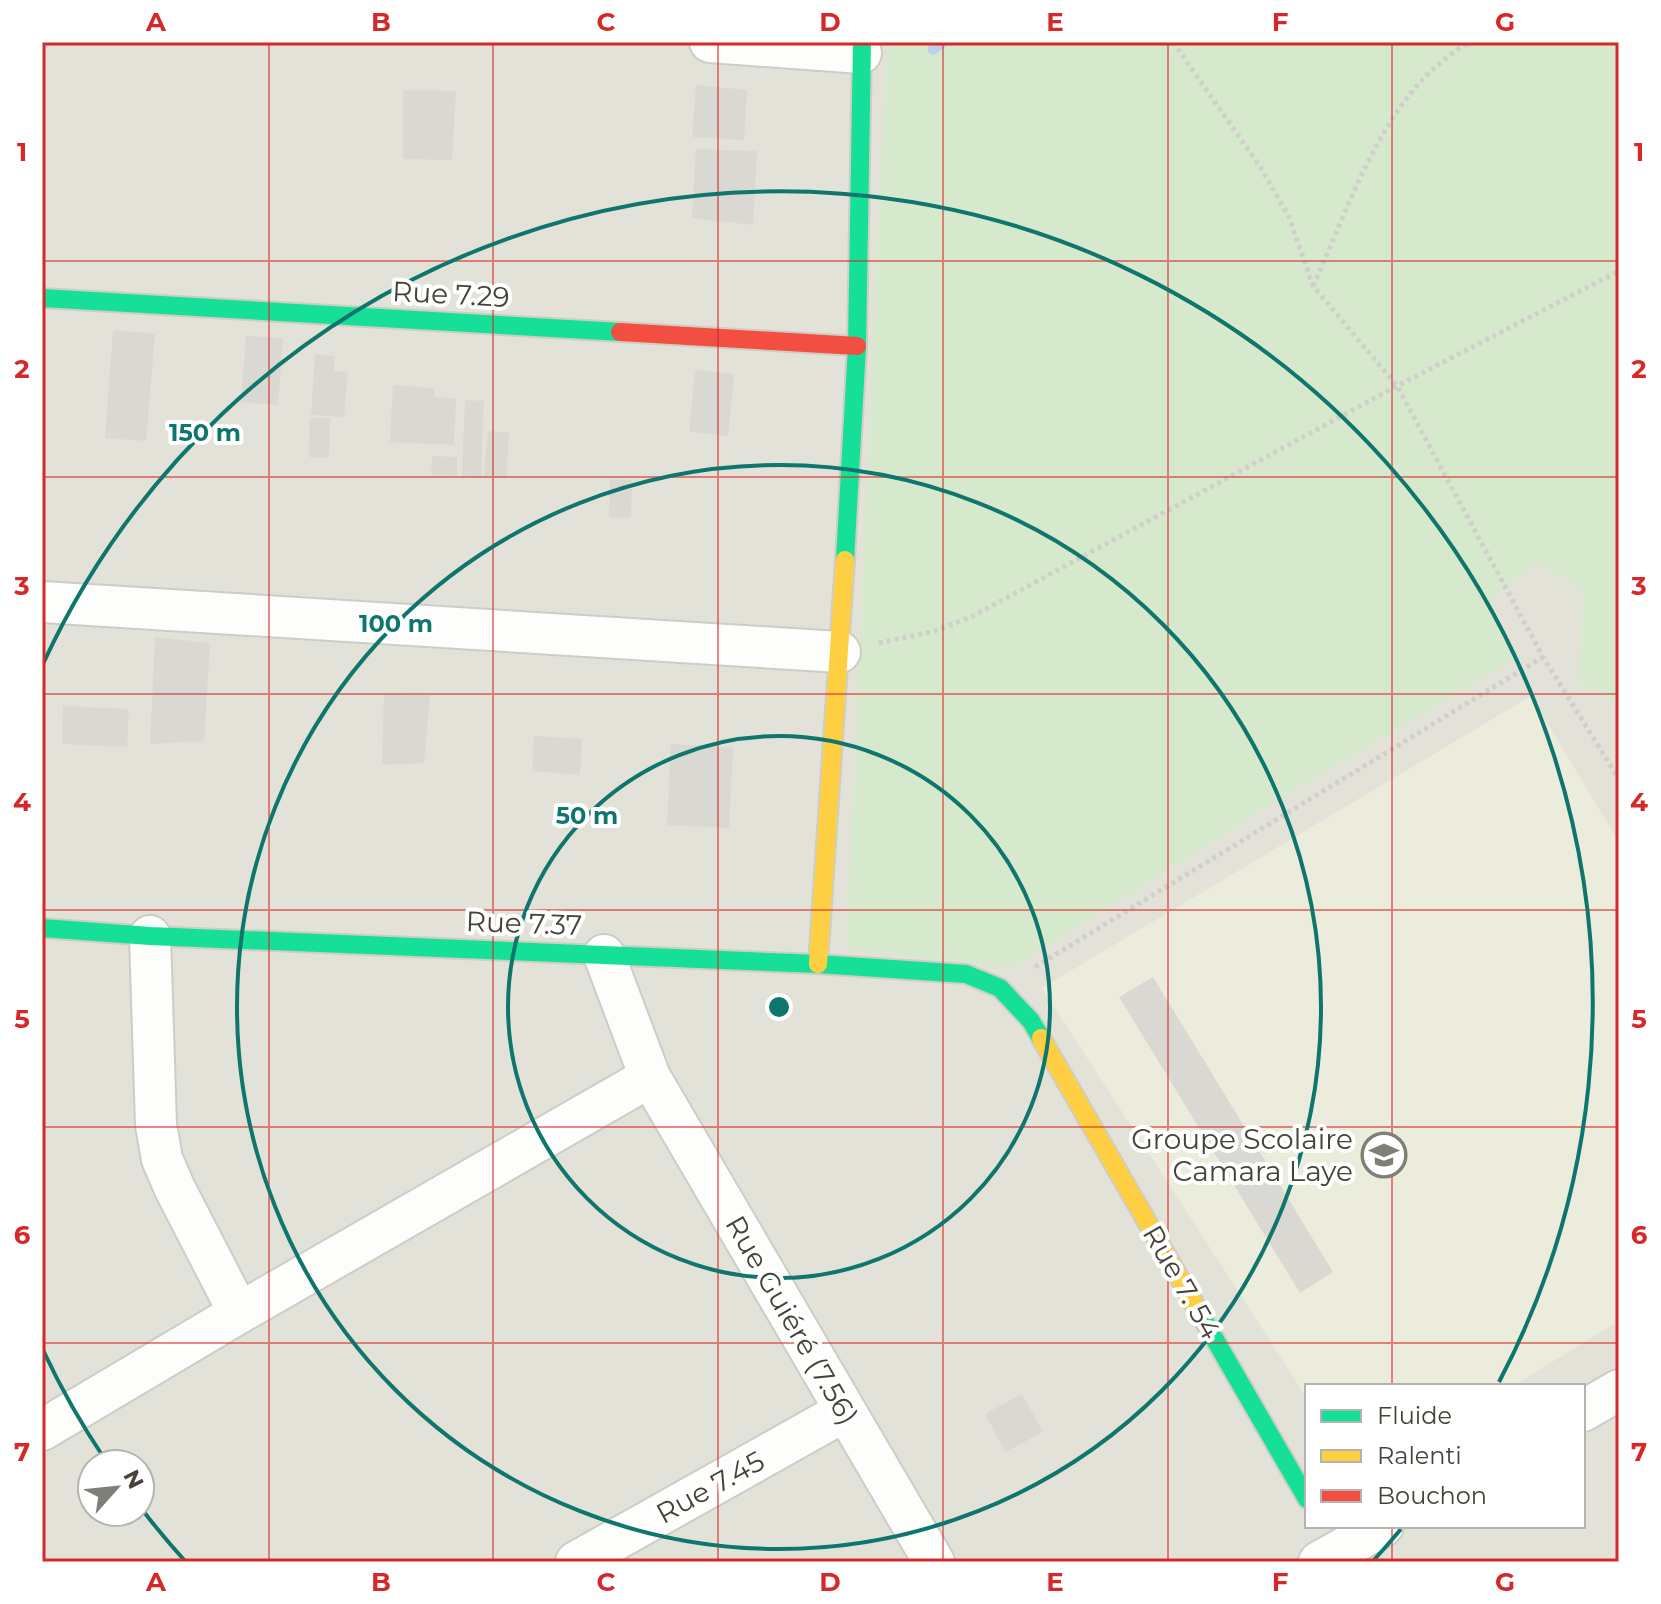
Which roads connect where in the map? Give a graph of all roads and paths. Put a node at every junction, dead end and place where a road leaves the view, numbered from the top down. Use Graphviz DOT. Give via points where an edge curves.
graph roads {
  1 [pos="710,42"];
  2 [pos="1173,42"];
  3 [pos="1470,42"];
  4 [pos="862,47"];
  5 [pos="1619,271"];
  6 [pos="1313,286"];
  7 [pos="42,298"];
  8 [pos="857,346"];
  9 [pos="1397,386"];
  10 [pos="42,602"];
  11 [pos="840,652"];
  12 [pos="1543,657"];
  13 [pos="1619,779"];
  14 [pos="42,928"];
  15 [pos="150,936"];
  16 [pos="604,955"];
  17 [pos="818,964"];
  18 [pos="1000,988"];
  19 [pos="650,1077"];
  20 [pos="239,1313"];
  21 [pos="845,1411"];
  22 [pos="42,1430"];
  23 [pos="1305,1496"];
  24 [pos="1378,1528"];
  25 [pos="1326,1547"];
  26 [pos="576,1562"];
  27 [pos="934,1562"];
  1 -- 4 [label="street"];
  2 -- 6 [label="path" via="1261,168 1289,217"];
  3 -- 6 [label="path" via="1413,89 1391,123 1359,178"];
  4 -- 8 [label="street"];
  5 -- 9 [label="path"];
  6 -- 9 [label="path"];
  7 -- 8 [label="street, Rue 7.29"];
  8 -- 11 [label="street"];
  9 -- 11 [label="path" via="973,616 935,631"];
  9 -- 12 [label="path"];
  10 -- 11 [label="street"];
  11 -- 17 [label="street"];
  12 -- 13 [label="path"];
  12 -- 18 [label="path"];
  14 -- 15 [label="street, Rue 7.37"];
  15 -- 16 [label="street, Rue 7.37"];
  15 -- 20 [label="street" via="156,1125 162,1159"];
  16 -- 17 [label="street, Rue 7.37"];
  16 -- 19 [label="street, Rue Guiéré (7.56)"];
  17 -- 18 [label="street, Rue 7.37" via="966,974"];
  18 -- 23 [label="street, Rue 7. 54" via="1031,1021"];
  19 -- 20 [label="street"];
  19 -- 21 [label="street, Rue Guiéré (7.56)"];
  20 -- 22 [label="street"];
  21 -- 26 [label="street, Rue 7.45"];
  21 -- 27 [label="street, Rue Guiéré (7.56)"];
  24 -- 25 [label="street"];
}
